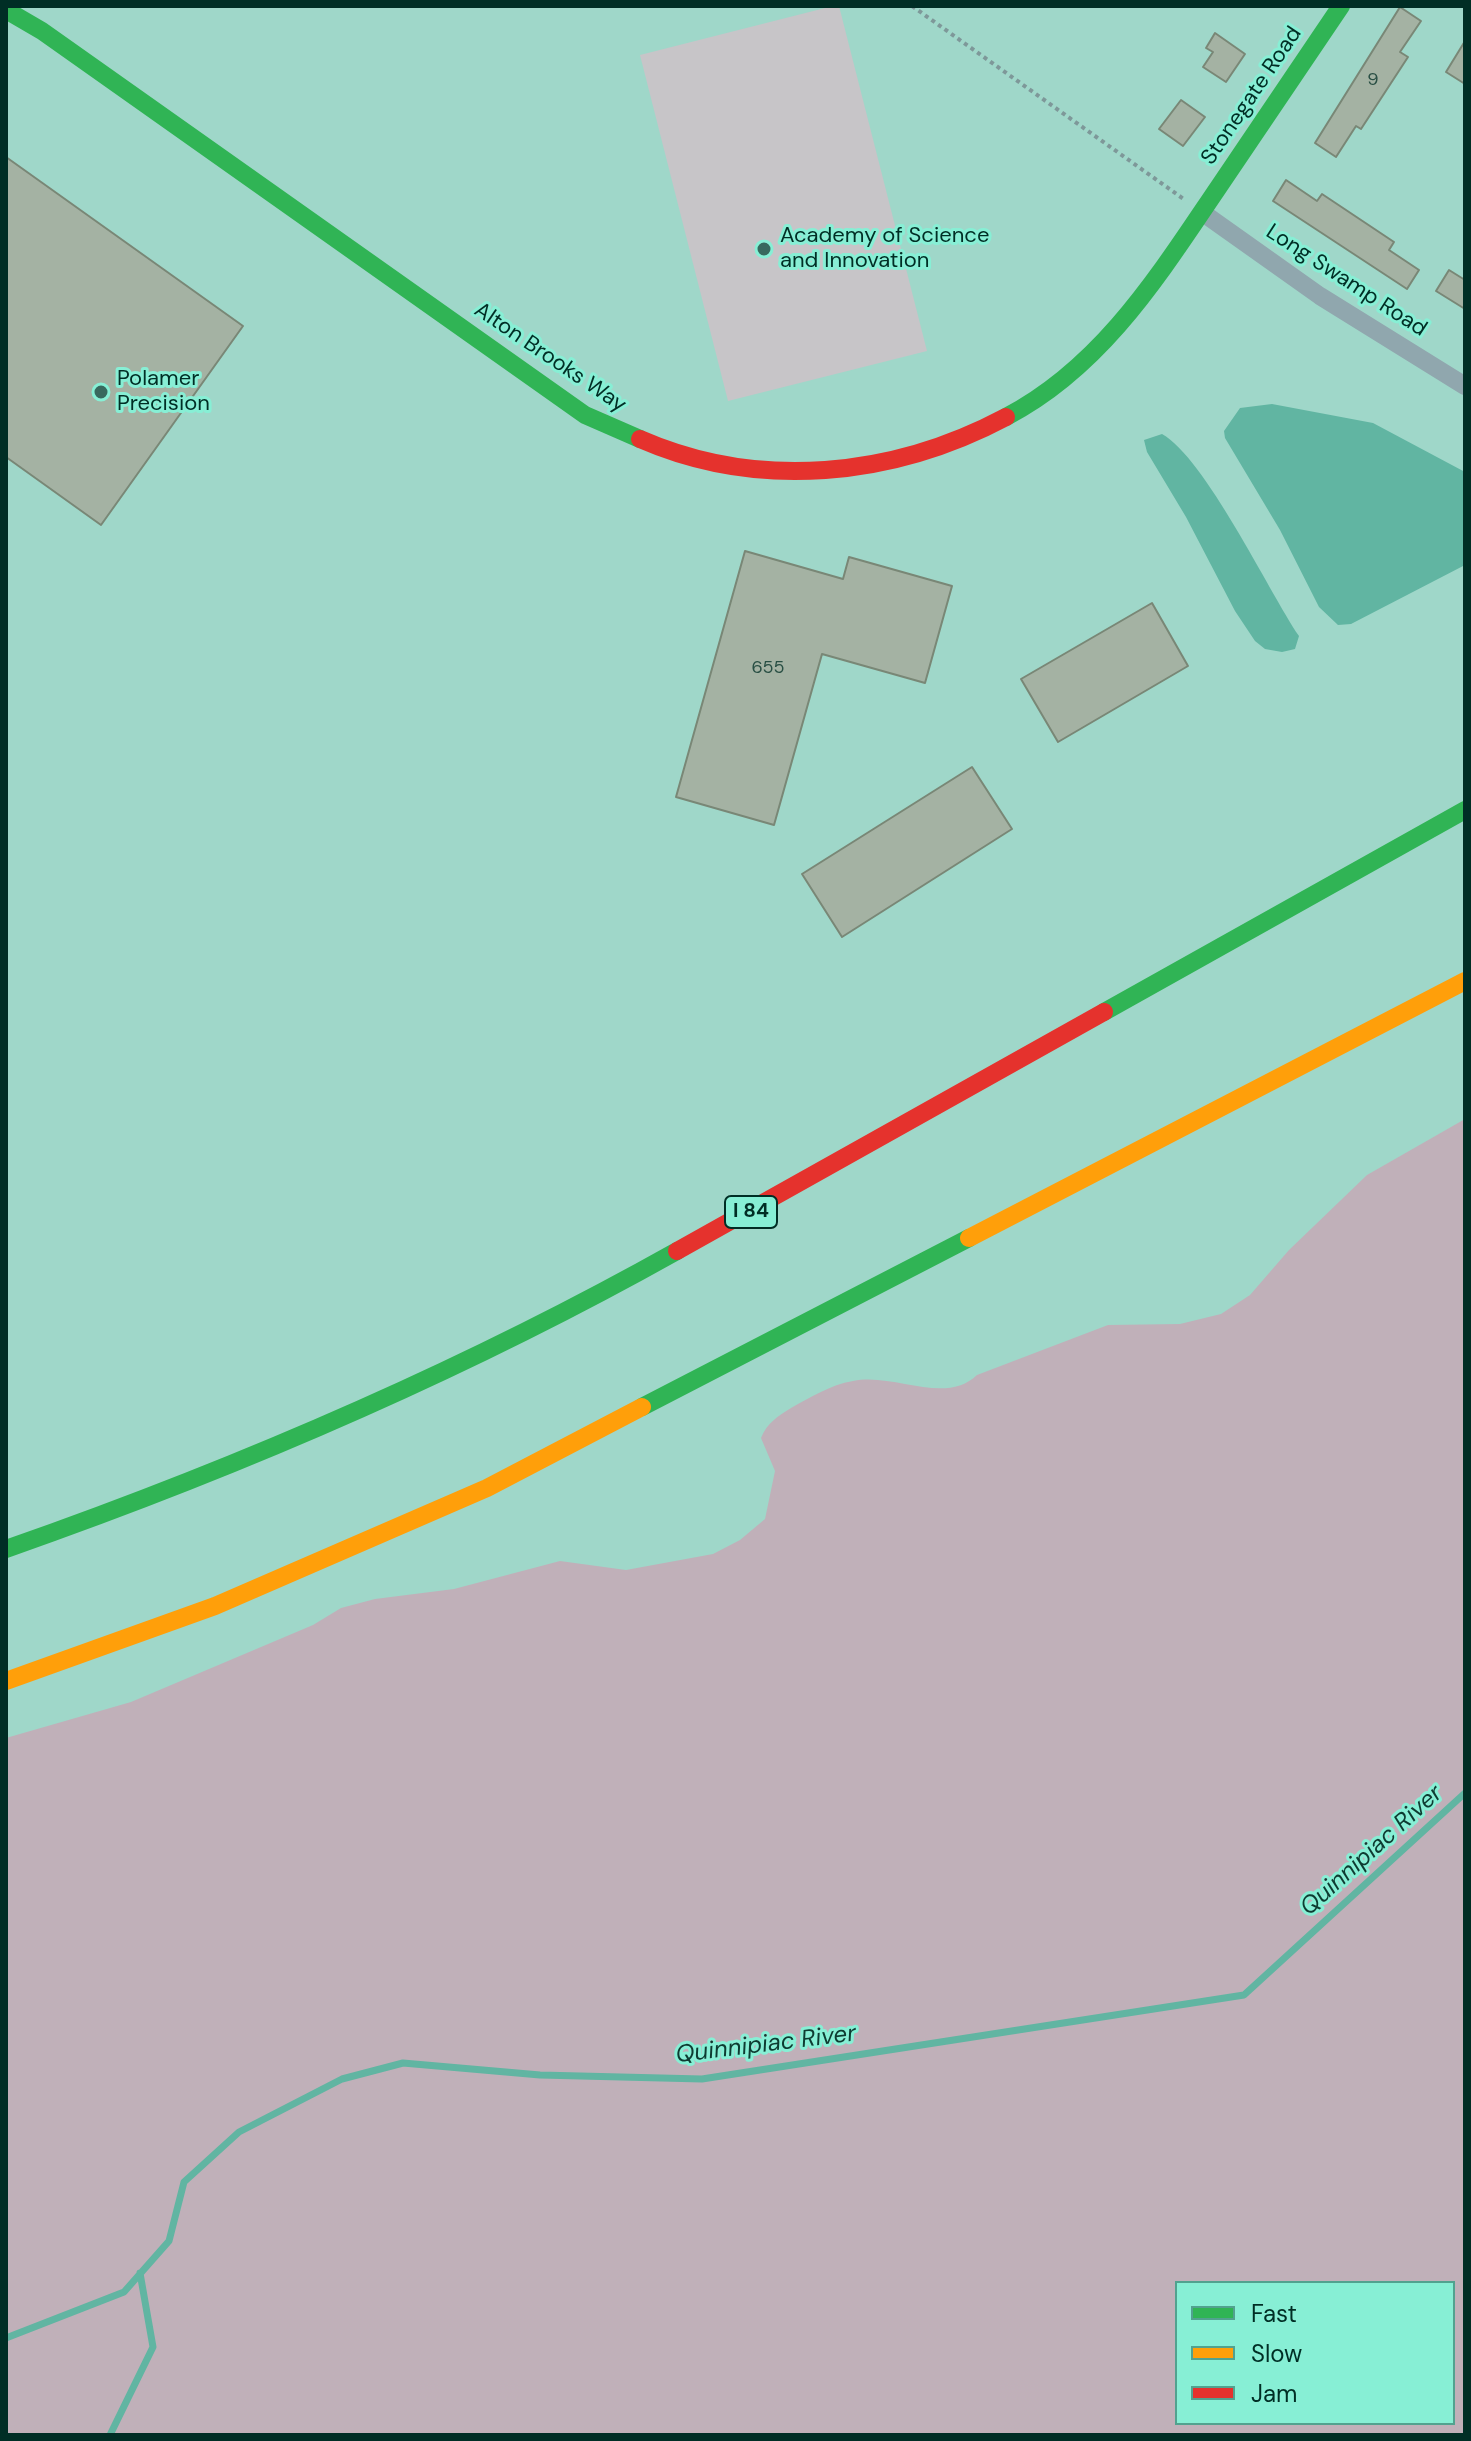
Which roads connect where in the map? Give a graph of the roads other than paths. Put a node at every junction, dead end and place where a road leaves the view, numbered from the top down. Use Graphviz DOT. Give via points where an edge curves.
graph roads {
  1 [pos="1341,6"];
  2 [pos="6,10"];
  3 [pos="1203,213"];
  4 [pos="1465,386"];
  5 [pos="1465,810"];
  6 [pos="1465,981"];
  7 [pos="6,1549"];
  8 [pos="6,1681"];
  1 -- 3 [label="main road, Stonegate Road"];
  2 -- 3 [label="main road, Alton Brooks Way" via="585,415 644,444 725,466 789,473 871,468 943,448 996,425 1041,399 1095,353 1131,315"];
  3 -- 4 [label="street, Long Swamp Road" via="1320,296"];
  5 -- 7 [label="main road, I 84" via="567,1313 291,1441"];
  6 -- 8 [label="main road" via="487,1488 228,1601"];
}
